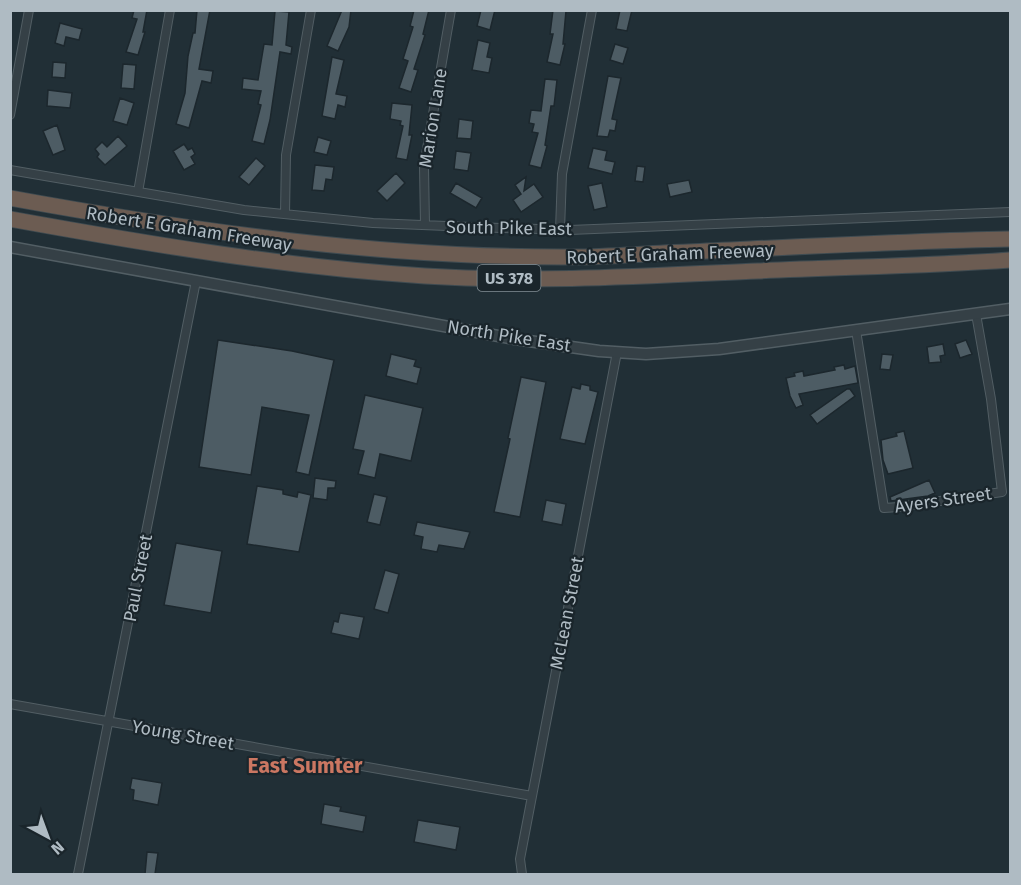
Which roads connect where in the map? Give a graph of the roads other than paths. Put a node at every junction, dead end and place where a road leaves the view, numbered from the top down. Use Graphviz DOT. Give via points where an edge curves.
graph roads {
  1 [pos="29,10"];
  2 [pos="170,10"];
  3 [pos="311,10"];
  4 [pos="451,10"];
  5 [pos="592,10"];
  6 [pos="10,116"];
  7 [pos="10,170"];
  8 [pos="138,192"];
  9 [pos="10,198"];
  10 [pos="1011,212"];
  11 [pos="285,214"];
  12 [pos="10,219"];
  13 [pos="425,225"];
  14 [pos="560,230"];
  15 [pos="1011,239"];
  16 [pos="10,247"];
  17 [pos="1011,260"];
  18 [pos="196,281"];
  19 [pos="1011,309"];
  20 [pos="976,314"];
  21 [pos="856,330"];
  22 [pos="617,352"];
  23 [pos="10,704"];
  24 [pos="109,722"];
  25 [pos="532,796"];
  26 [pos="78,874"];
  27 [pos="522,874"];
  1 -- 6 [label="street"];
  2 -- 8 [label="street"];
  3 -- 11 [label="street" via="286,155"];
  4 -- 13 [label="street, Marion Lane" via="424,166"];
  5 -- 14 [label="street" via="562,174"];
  7 -- 8 [label="street, South Pike East"];
  8 -- 11 [label="street, South Pike East"];
  9 -- 15 [label="highway, Robert E Graham Freeway / US 378" via="289,242 476,256 574,257"];
  10 -- 14 [label="street, South Pike East"];
  11 -- 13 [label="street, South Pike East"];
  12 -- 17 [label="highway, Robert E Graham Freeway / US 378" via="266,262 428,276 642,276"];
  13 -- 14 [label="street, South Pike East"];
  16 -- 18 [label="street, North Pike East"];
  18 -- 22 [label="street, North Pike East" via="515,339"];
  18 -- 24 [label="street, Paul Street"];
  19 -- 20 [label="street, North Pike East"];
  20 -- 21 [label="street, North Pike East"];
  20 -- 21 [label="street, Ayers Street" via="992,399 1002,492 899,507 884,508"];
  21 -- 22 [label="street, North Pike East" via="719,349"];
  22 -- 25 [label="street, McLean Street"];
  23 -- 24 [label="street, Young Street"];
  24 -- 25 [label="street, Young Street"];
  24 -- 26 [label="street, Paul Street"];
  25 -- 27 [label="street, McLean Street" via="520,859"];
}
